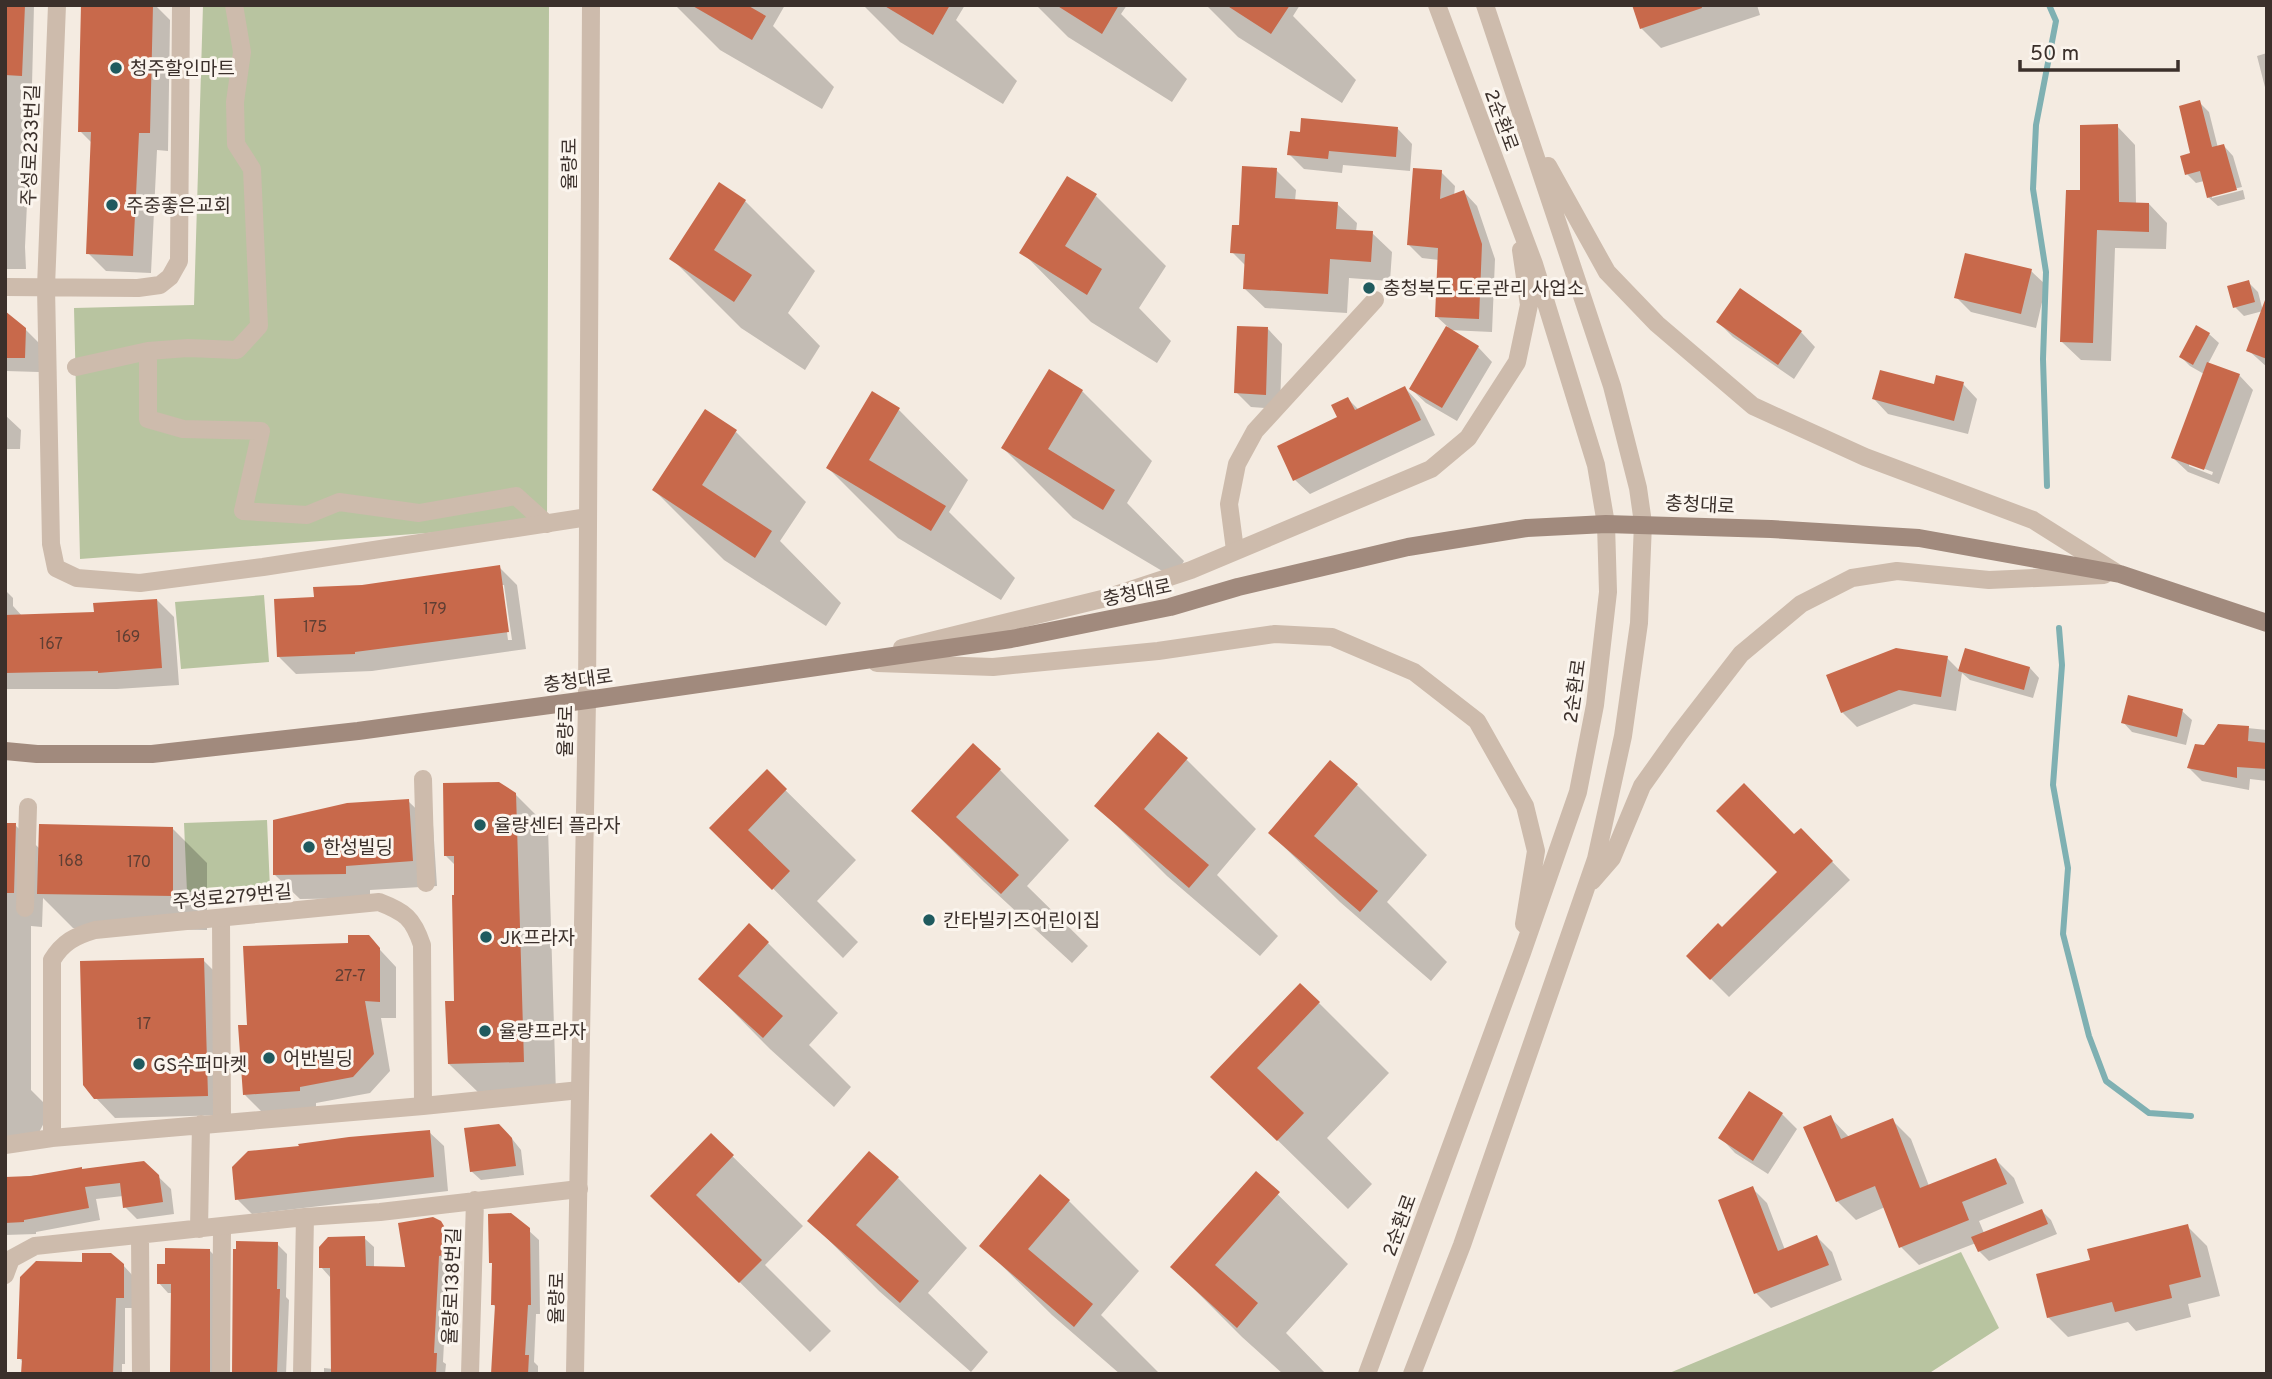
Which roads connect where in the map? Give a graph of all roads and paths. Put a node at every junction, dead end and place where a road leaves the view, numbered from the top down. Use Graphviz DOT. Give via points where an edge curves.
graph roads {
  1 [pos="57,5"];
  2 [pos="181,5"];
  3 [pos="234,5"];
  4 [pos="591,5"];
  5 [pos="1437,5"];
  6 [pos="1485,5"];
  7 [pos="1521,113"];
  8 [pos="1515,212"];
  9 [pos="46,287"];
  10 [pos="5,288"];
  11 [pos="1375,300"];
  12 [pos="148,351"];
  13 [pos="76,367"];
  14 [pos="588,517"];
  15 [pos="1643,523"];
  16 [pos="547,524"];
  17 [pos="1606,524"];
  18 [pos="1236,550"];
  19 [pos="2120,574"];
  20 [pos="2267,623"];
  21 [pos="846,662"];
  22 [pos="587,700"];
  23 [pos="5,751"];
  24 [pos="423,779"];
  25 [pos="28,807"];
  26 [pos="426,883"];
  27 [pos="1586,889"];
  28 [pos="25,908"];
  29 [pos="220,918"];
  30 [pos="1516,969"];
  31 [pos="580,1090"];
  32 [pos="423,1107"];
  33 [pos="222,1122"];
  34 [pos="201,1124"];
  35 [pos="52,1138"];
  36 [pos="5,1145"];
  37 [pos="579,1189"];
  38 [pos="475,1200"];
  39 [pos="305,1217"];
  40 [pos="222,1227"];
  41 [pos="199,1229"];
  42 [pos="140,1235"];
  43 [pos="5,1275"];
  44 [pos="141,1374"];
  45 [pos="221,1374"];
  46 [pos="302,1374"];
  47 [pos="470,1374"];
  48 [pos="575,1374"];
  49 [pos="1367,1374"];
  50 [pos="1412,1374"];
  1 -- 9 [label="street, 주성로233번길"];
  2 -- 9 [label="street" via="179,261 160,285"];
  3 -- 12 [label="street" via="242,52 235,102 236,144 252,169 260,326 237,350"];
  4 -- 14 [label="street, 율량로"];
  5 -- 8 [label="street, 2순환로"];
  6 -- 7 [label="street, 2순환로"];
  7 -- 15 [label="street, 2순환로" via="1612,386"];
  7 -- 19 [label="street" via="1607,272 1657,324 1754,406 1865,457 2033,520"];
  8 -- 17 [label="street, 2순환로" via="1596,465"];
  8 -- 18 [label="street" via="1529,305 1517,362 1468,438 1431,469"];
  9 -- 10 [label="street"];
  9 -- 16 [label="street, 주성로233번길" via="51,544 56,568 66,573 140,583"];
  11 -- 18 [label="street" via="1255,431 1237,464 1229,504"];
  12 -- 13 [label="street"];
  12 -- 16 [label="street" via="148,419 183,429 261,431 243,511 307,515 339,502 419,513 516,496"];
  14 -- 16 [label="street"];
  14 -- 22 [label="street, 율량로"];
  15 -- 17 [label="main road, 충청대로"];
  15 -- 19 [label="main road, 충청대로" via="1919,538"];
  15 -- 27 [label="street, 2순환로" via="1639,623 1623,736"];
  17 -- 21 [label="main road, 충청대로" via="1527,528 1408,547 1157,610 1011,639"];
  17 -- 30 [label="street, 2순환로" via="1608,592 1595,705 1578,792"];
  18 -- 21 [label="street" via="1106,598"];
  19 -- 20 [label="main road, 충청대로"];
  19 -- 27 [label="street" via="1989,580 1897,571 1852,578 1801,604 1741,654 1679,734 1642,786 1612,858"];
  21 -- 22 [label="main road, 충청대로"];
  21 -- 30 [label="street" via="993,667 1275,634 1332,637 1414,672 1476,721 1525,806 1536,851"];
  22 -- 23 [label="main road, 충청대로" via="152,754"];
  22 -- 31 [label="street, 율량로"];
  24 -- 26 [label="street"];
  25 -- 28 [label="street"];
  27 -- 50 [label="street, 2순환로" via="1462,1245"];
  29 -- 32 [label="street, 주성로279번길" via="379,902 399,910 415,924 422,945"];
  29 -- 33 [label="street"];
  29 -- 35 [label="street, 주성로279번길" via="95,930 61,946 52,960"];
  30 -- 49 [label="street, 2순환로"];
  31 -- 32 [label="street"];
  31 -- 37 [label="street, 율량로"];
  32 -- 33 [label="street"];
  33 -- 34 [label="street"];
  34 -- 35 [label="street"];
  34 -- 41 [label="street"];
  35 -- 36 [label="street"];
  37 -- 38 [label="street, 율량로138번길"];
  37 -- 48 [label="street, 율량로"];
  38 -- 39 [label="street, 율량로138번길"];
  38 -- 47 [label="street, 율량로138번길"];
  39 -- 40 [label="street, 율량로138번길"];
  39 -- 46 [label="street"];
  40 -- 41 [label="street, 율량로138번길"];
  40 -- 45 [label="street"];
  41 -- 42 [label="street, 율량로138번길"];
  42 -- 43 [label="street, 율량로138번길" via="35,1246 11,1259"];
  42 -- 44 [label="street"];
}
